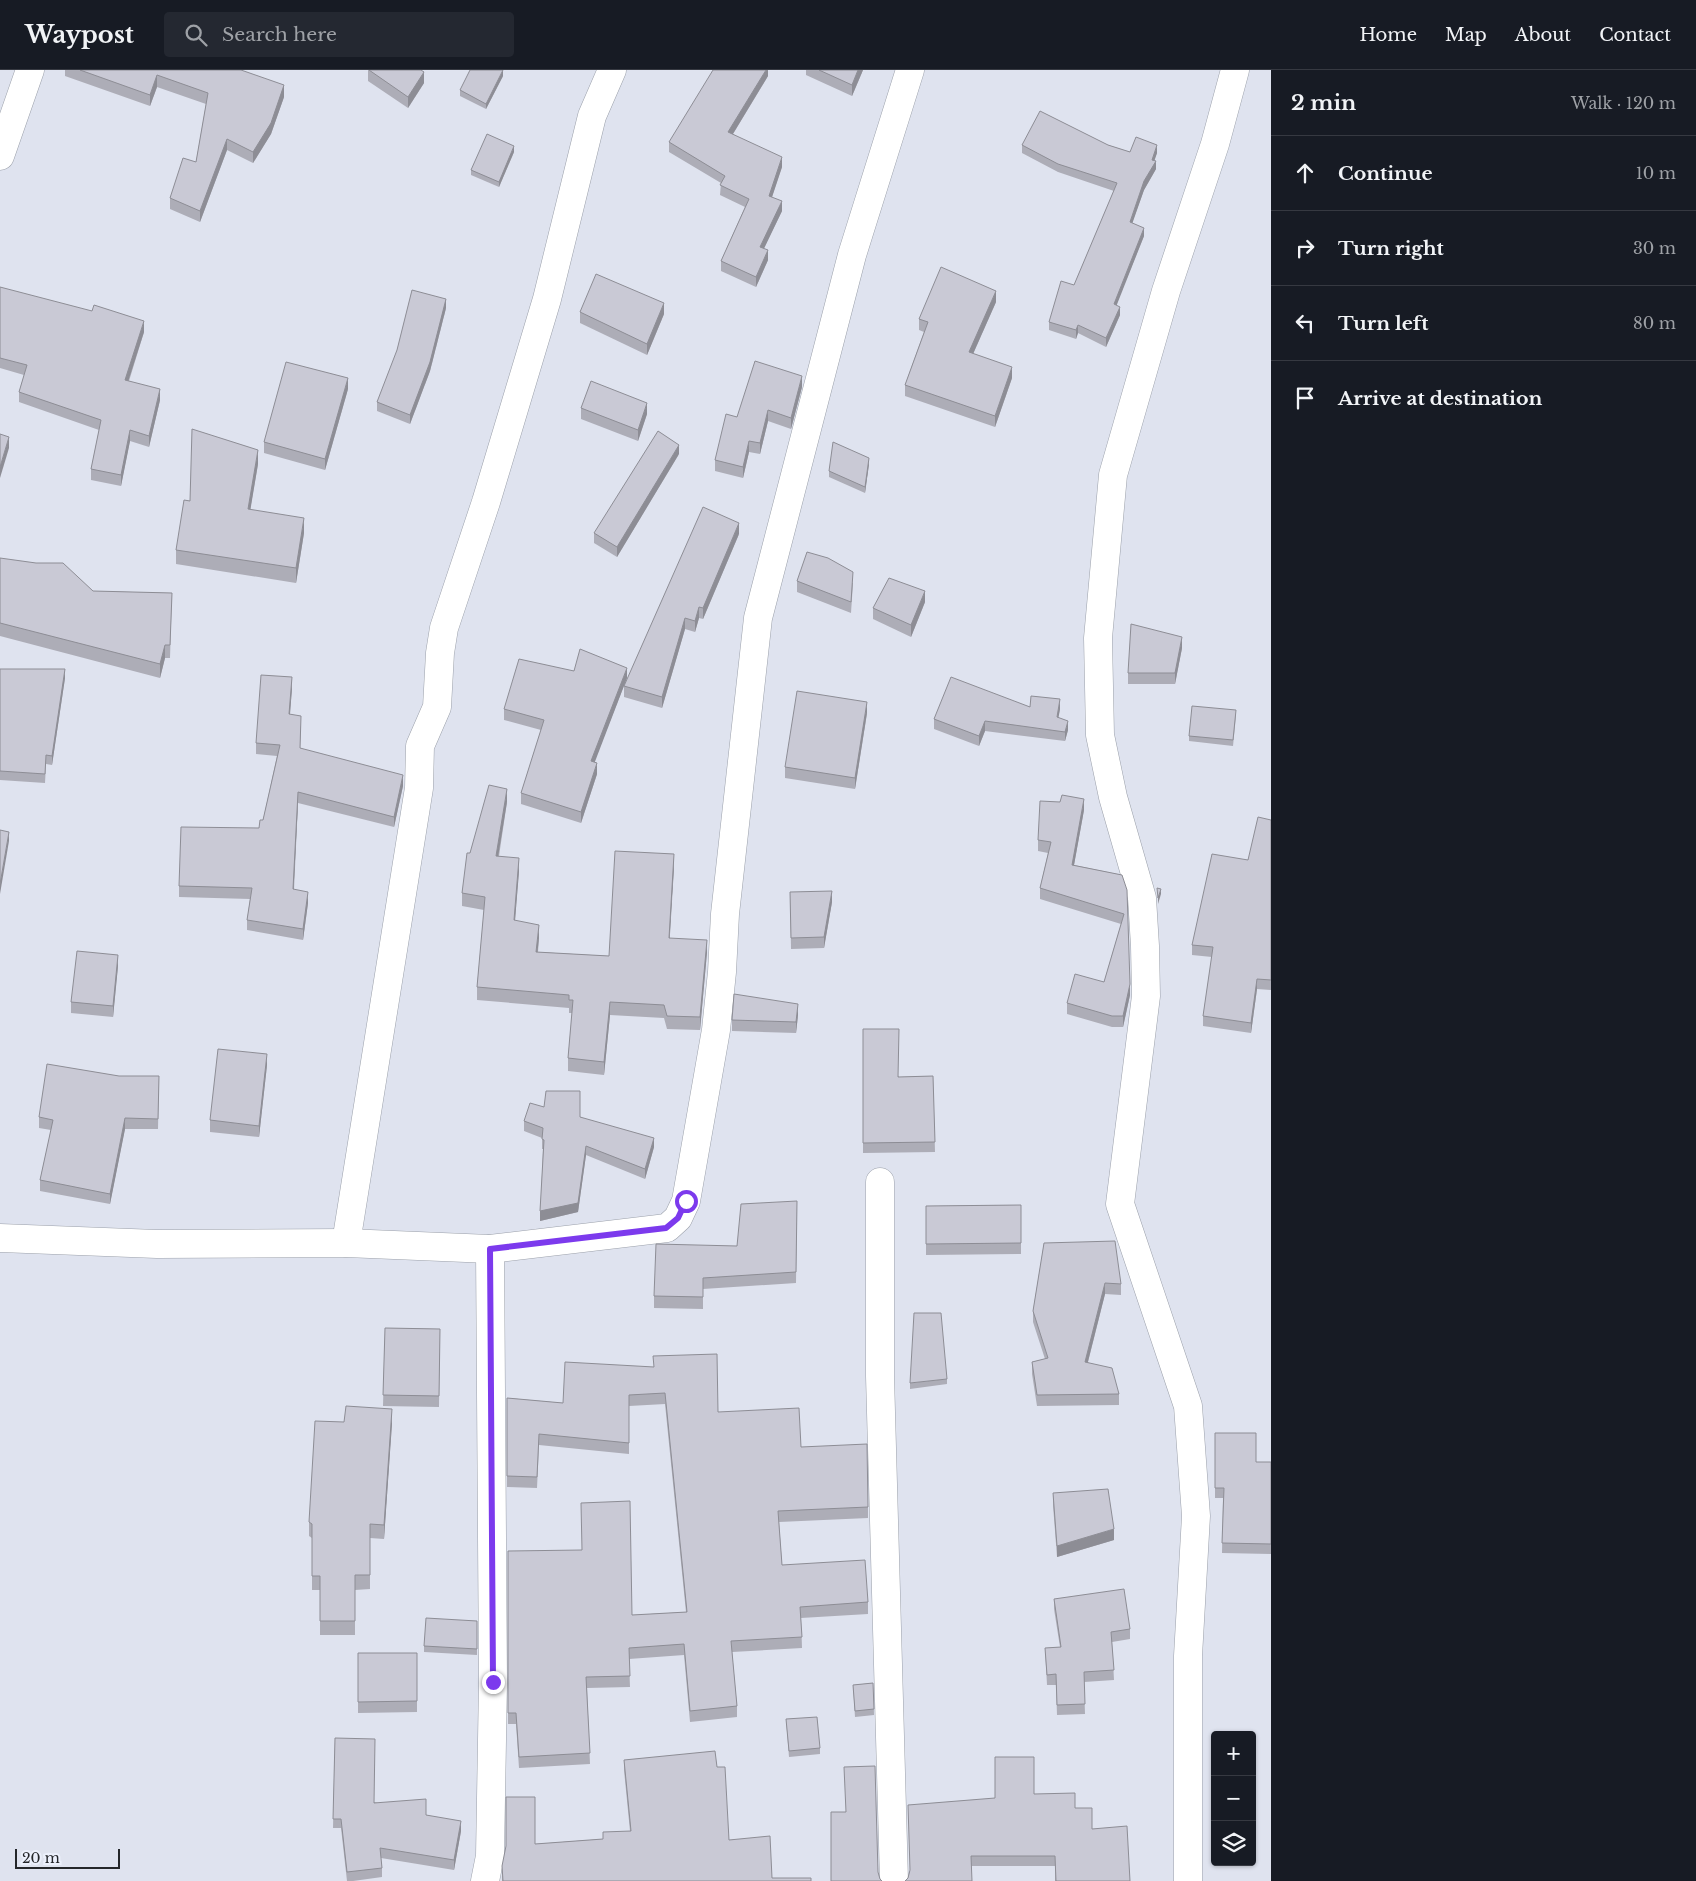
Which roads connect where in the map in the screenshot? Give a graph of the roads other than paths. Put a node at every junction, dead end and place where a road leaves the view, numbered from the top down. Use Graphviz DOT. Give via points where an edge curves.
graph roads {
  1 [pos="30,70"];
  2 [pos="612,70"];
  3 [pos="910,70"];
  4 [pos="1234,70"];
  5 [pos="0,156"];
  6 [pos="880,1182"];
  7 [pos="0,1238"];
  8 [pos="346,1243"];
  9 [pos="490,1249"];
  10 [pos="485,1881"];
  11 [pos="894,1881"];
  12 [pos="1188,1881"];
  1 -- 5 [label="street"];
  2 -- 8 [label="street" via="592,116 547,298 486,502 444,628 436,707 420,746 419,788"];
  3 -- 9 [label="street" via="852,255 758,618 725,914 716,1030 686,1201 678,1218 666,1228"];
  4 -- 12 [label="street" via="1215,144 1166,291 1113,475 1098,638 1100,735 1112,797 1142,898 1145,954 1146,996 1120,1204 1188,1406 1196,1516 1188,1656"];
  6 -- 11 [label="street" via="880,1376"];
  7 -- 8 [label="street" via="157,1244"];
  8 -- 9 [label="street"];
  9 -- 10 [label="street" via="493,1682 490,1856"];
}
